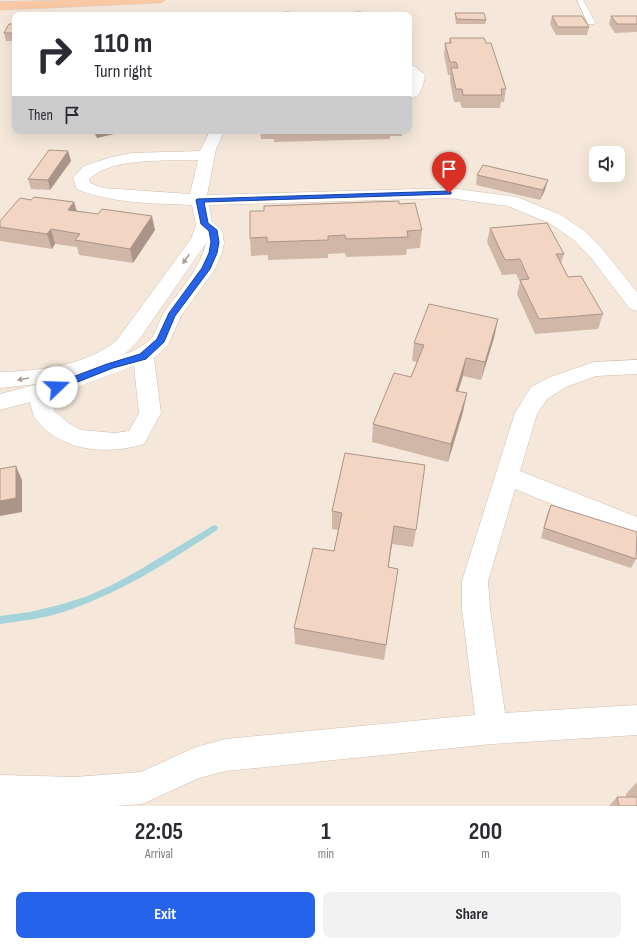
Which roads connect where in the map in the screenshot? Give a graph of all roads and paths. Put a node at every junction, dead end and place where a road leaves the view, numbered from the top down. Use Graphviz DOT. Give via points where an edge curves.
graph roads {
  1 [pos="159,0"];
  2 [pos="580,0"];
  3 [pos="131,1"];
  4 [pos="0,6"];
  5 [pos="592,22"];
  6 [pos="412,71"];
  7 [pos="412,92"];
  8 [pos="216,134"];
  9 [pos="206,155"];
  10 [pos="200,200"];
  11 [pos="205,225"];
  12 [pos="637,305"];
  13 [pos="143,356"];
  14 [pos="637,367"];
  15 [pos="0,380"];
  16 [pos="38,392"];
  17 [pos="0,402"];
  18 [pos="507,476"];
  19 [pos="637,528"];
  20 [pos="637,720"];
  21 [pos="492,729"];
  22 [pos="0,791"];
  1 -- 3 [label="highway"];
  2 -- 5 [label="lane"];
  3 -- 4 [label="highway"];
  6 -- 7 [label="street" via="418,75 418,82"];
  8 -- 9 [label="street"];
  9 -- 10 [label="street" via="198,192"];
  9 -- 10 [label="street" via="132,158 90,169 81,178 83,186 100,193"];
  10 -- 11 [label="street"];
  10 -- 12 [label="street" via="449,193 511,201 555,219 580,236"];
  11 -- 13 [label="street" via="213,230 215,242 206,269 172,315 161,340"];
  11 -- 15 [label="street, one-way" via="200,239 121,347 88,365 19,380"];
  13 -- 16 [label="street"];
  13 -- 16 [label="street" via="150,413 136,438 115,442 77,438 45,416"];
  14 -- 18 [label="street" via="594,369 558,382 539,393 526,412"];
  16 -- 17 [label="street"];
  18 -- 19 [label="street"];
  18 -- 21 [label="street" via="475,581 476,609"];
  20 -- 21 [label="street"];
  21 -- 22 [label="street" via="226,755 196,763 142,788 75,793"];
}
